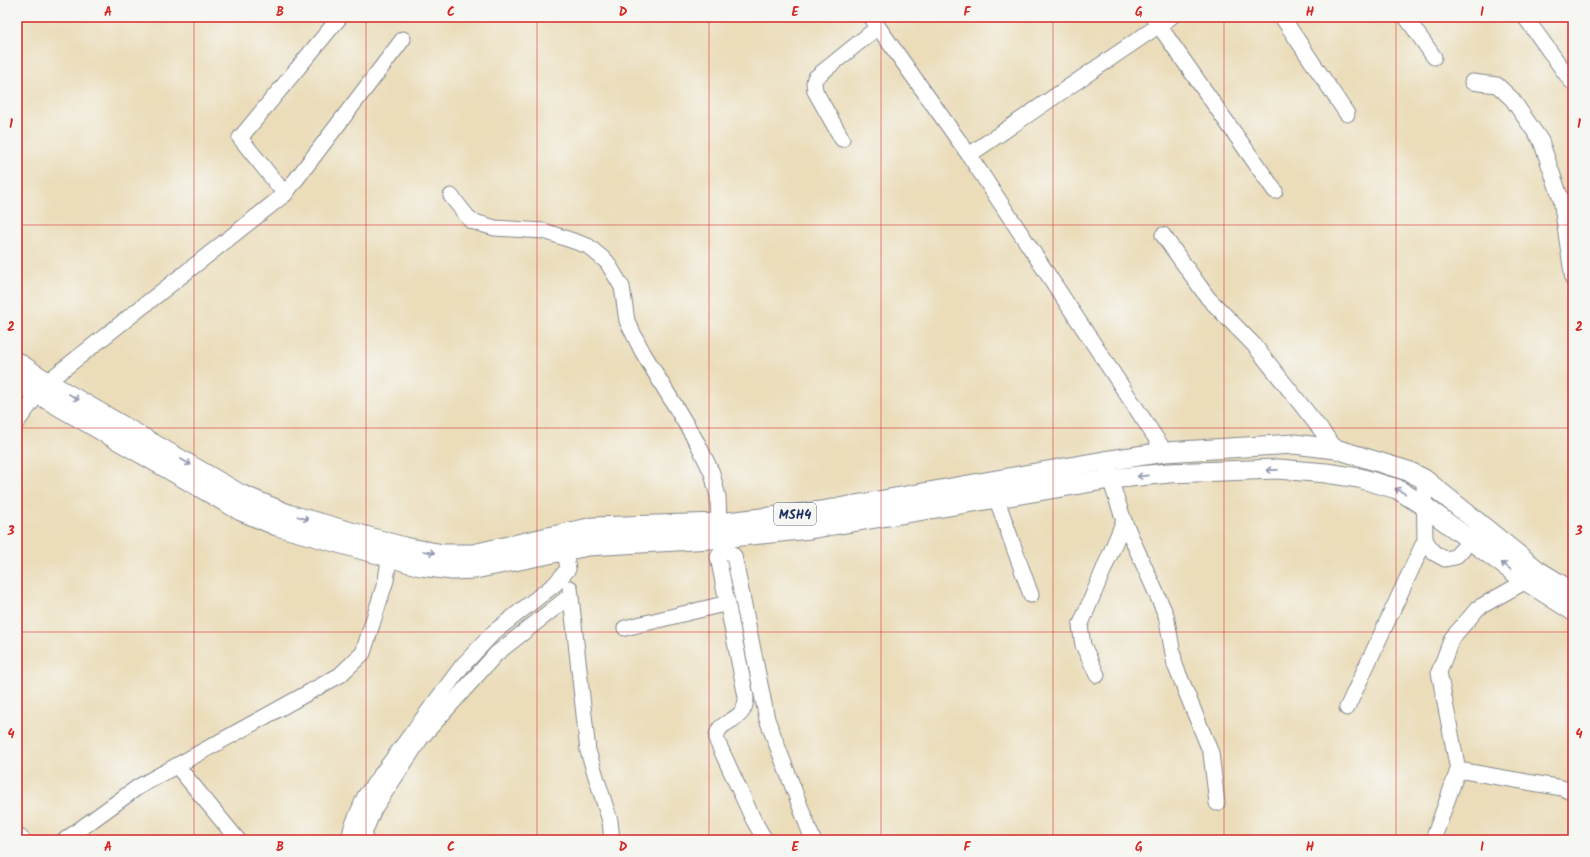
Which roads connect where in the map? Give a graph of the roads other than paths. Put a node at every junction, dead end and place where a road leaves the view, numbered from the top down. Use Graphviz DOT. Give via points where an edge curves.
graph roads {
  1 [pos="340,17"];
  2 [pos="1282,17"];
  3 [pos="1406,17"];
  4 [pos="1525,17"];
  5 [pos="1161,20"];
  6 [pos="875,22"];
  7 [pos="403,39"];
  8 [pos="1434,57"];
  9 [pos="1571,81"];
  10 [pos="1472,82"];
  11 [pos="1346,114"];
  12 [pos="842,139"];
  13 [pos="969,155"];
  14 [pos="1275,191"];
  15 [pos="285,194"];
  16 [pos="451,196"];
  17 [pos="1163,235"];
  18 [pos="1573,280"];
  19 [pos="17,362"];
  20 [pos="17,382"];
  21 [pos="42,388"];
  22 [pos="19,416"];
  23 [pos="1336,449"];
  24 [pos="1166,452"];
  25 [pos="1104,461"];
  26 [pos="1424,478"];
  27 [pos="1110,479"];
  28 [pos="989,481"];
  29 [pos="997,498"];
  30 [pos="1424,506"];
  31 [pos="1124,521"];
  32 [pos="1477,533"];
  33 [pos="723,536"];
  34 [pos="1425,540"];
  35 [pos="563,543"];
  36 [pos="390,551"];
  37 [pos="568,569"];
  38 [pos="1532,576"];
  39 [pos="1573,592"];
  40 [pos="571,594"];
  41 [pos="1031,595"];
  42 [pos="728,603"];
  43 [pos="1573,611"];
  44 [pos="625,628"];
  45 [pos="1098,675"];
  46 [pos="1347,708"];
  47 [pos="177,766"];
  48 [pos="1458,770"];
  49 [pos="1573,793"];
  50 [pos="1217,803"];
  51 [pos="17,834"];
  52 [pos="23,840"];
  53 [pos="65,840"];
  54 [pos="238,840"];
  55 [pos="349,840"];
  56 [pos="364,840"];
  57 [pos="612,840"];
  58 [pos="765,840"];
  59 [pos="812,840"];
  60 [pos="1433,840"];
  1 -- 15 [label="street" via="240,138"];
  2 -- 11 [label="street"];
  3 -- 8 [label="street"];
  4 -- 9 [label="street"];
  5 -- 13 [label="street"];
  5 -- 14 [label="street"];
  6 -- 12 [label="street" via="815,78 815,90"];
  6 -- 13 [label="street"];
  7 -- 15 [label="street"];
  10 -- 18 [label="street" via="1497,85 1512,99 1541,141 1561,199"];
  13 -- 24 [label="street"];
  15 -- 21 [label="street"];
  16 -- 33 [label="street" via="472,221 495,228 544,231 588,246 607,262 622,287 627,321 712,473"];
  17 -- 23 [label="street" via="1208,298 1254,345"];
  19 -- 21 [label="main road, MSH4"];
  20 -- 21 [label="main road, MSH4"];
  21 -- 22 [label="street"];
  21 -- 36 [label="main road, MSH4" via="240,494"];
  23 -- 24 [label="main road, MSH4" via="1294,444"];
  23 -- 26 [label="main road, MSH4"];
  24 -- 25 [label="main road, MSH4"];
  25 -- 27 [label="street"];
  25 -- 28 [label="main road, MSH4"];
  26 -- 30 [label="street"];
  26 -- 32 [label="main road, MSH4"];
  27 -- 29 [label="main road, MSH4"];
  30 -- 27 [label="main road, MSH4, one-way" via="1397,489 1359,478 1319,472 1270,470 1169,473"];
  27 -- 31 [label="street"];
  28 -- 29 [label="street"];
  28 -- 33 [label="main road, MSH4" via="821,511"];
  29 -- 33 [label="main road, MSH4" via="810,529"];
  29 -- 41 [label="street"];
  30 -- 32 [label="main road, MSH4"];
  30 -- 34 [label="street"];
  31 -- 45 [label="street" via="1080,626 1083,645"];
  31 -- 50 [label="street" via="1166,615 1175,665 1211,753"];
  32 -- 34 [label="street" via="1456,557 1445,559 1434,553"];
  32 -- 38 [label="main road, MSH4"];
  33 -- 35 [label="main road, MSH4" via="593,527"];
  33 -- 42 [label="street" via="718,557"];
  33 -- 59 [label="street" via="734,556 767,719"];
  34 -- 46 [label="street"];
  35 -- 36 [label="main road, MSH4" via="473,554"];
  35 -- 37 [label="street"];
  36 -- 47 [label="street" via="386,580 362,653 340,675"];
  37 -- 40 [label="street"];
  37 -- 55 [label="street" via="555,584 494,632 462,666 365,796"];
  38 -- 39 [label="main road, MSH4"];
  38 -- 43 [label="main road, MSH4"];
  38 -- 48 [label="street" via="1478,608 1452,638 1439,672"];
  40 -- 56 [label="street" via="496,654 421,738 374,809"];
  40 -- 57 [label="street" via="588,751 610,821"];
  42 -- 44 [label="street"];
  42 -- 58 [label="street" via="746,705 740,716 719,729 716,734 717,741"];
  47 -- 53 [label="street" via="138,787"];
  47 -- 54 [label="street"];
  48 -- 49 [label="street" via="1562,788"];
  48 -- 60 [label="street"];
  51 -- 52 [label="street"];
}
